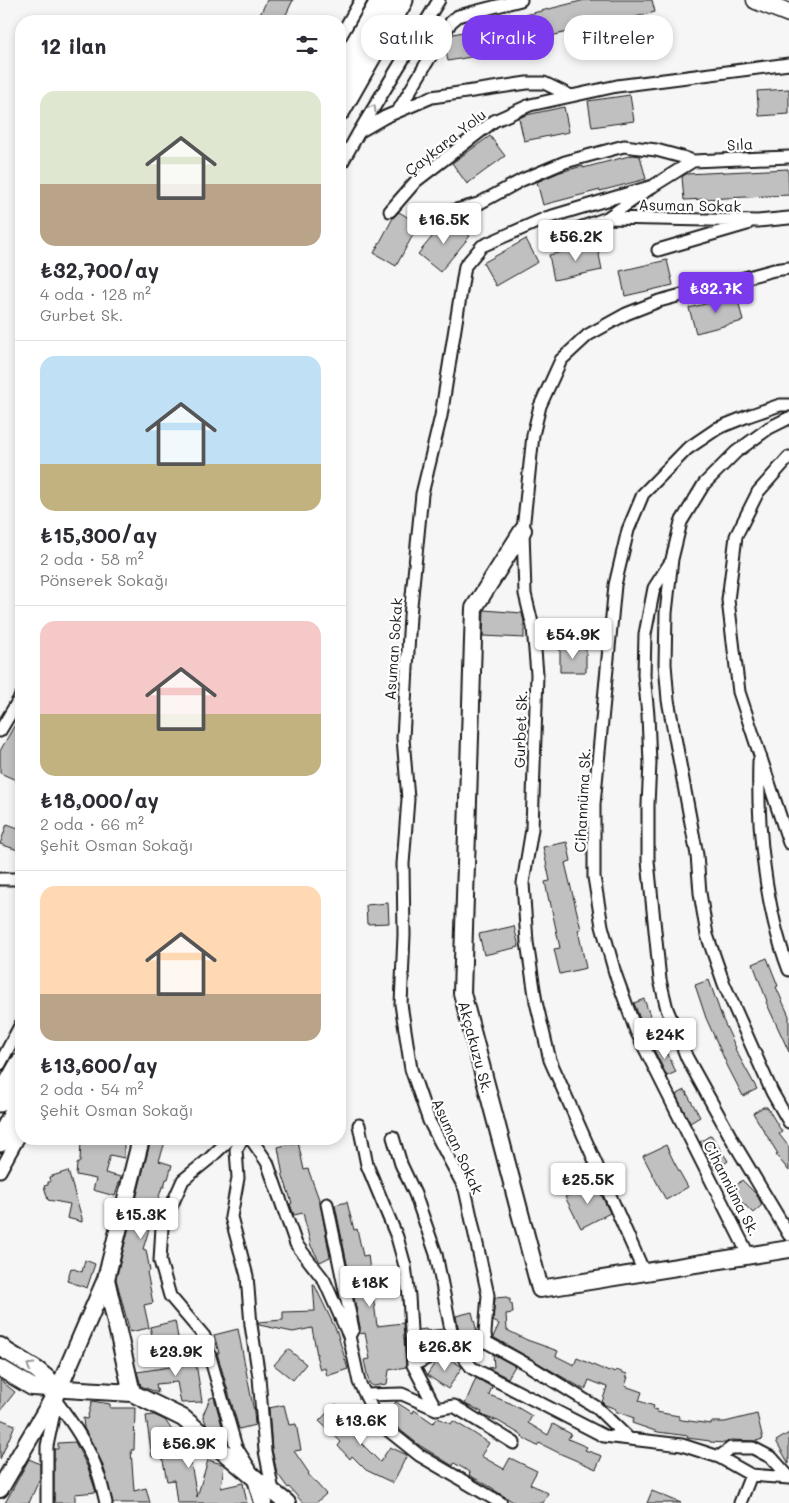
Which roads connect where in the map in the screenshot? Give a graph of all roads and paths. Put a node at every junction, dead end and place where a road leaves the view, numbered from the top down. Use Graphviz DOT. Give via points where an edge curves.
graph roads {
  1 [pos="402,0"];
  2 [pos="439,0"];
  3 [pos="521,0"];
  4 [pos="374,1"];
  5 [pos="764,1"];
  6 [pos="789,13"];
  7 [pos="346,31"];
  8 [pos="346,60"];
  9 [pos="789,64"];
  10 [pos="571,96"];
  11 [pos="346,98"];
  12 [pos="398,111"];
  13 [pos="358,132"];
  14 [pos="346,155"];
  15 [pos="789,157"];
  16 [pos="693,161"];
  17 [pos="653,186"];
  18 [pos="390,211"];
  19 [pos="445,213"];
  20 [pos="607,218"];
  21 [pos="789,218"];
  22 [pos="758,221"];
  23 [pos="555,237"];
  24 [pos="658,250"];
  25 [pos="789,268"];
  26 [pos="789,405"];
  27 [pos="789,418"];
  28 [pos="789,457"];
  29 [pos="523,530"];
  30 [pos="672,559"];
  31 [pos="15,706"];
  32 [pos="0,731"];
  33 [pos="759,751"];
  34 [pos="789,843"];
  35 [pos="0,879"];
  36 [pos="15,879"];
  37 [pos="789,970"];
  38 [pos="15,1035"];
  39 [pos="0,1064"];
  40 [pos="15,1075"];
  41 [pos="0,1102"];
  42 [pos="15,1114"];
  43 [pos="789,1122"];
  44 [pos="359,1125"];
  45 [pos="393,1137"];
  46 [pos="0,1141"];
  47 [pos="15,1145"];
  48 [pos="140,1145"];
  49 [pos="224,1145"];
  50 [pos="239,1145"];
  51 [pos="255,1145"];
  52 [pos="0,1171"];
  53 [pos="327,1204"];
  54 [pos="789,1235"];
  55 [pos="789,1250"];
  56 [pos="749,1256"];
  57 [pos="644,1272"];
  58 [pos="106,1279"];
  59 [pos="348,1336"];
  60 [pos="486,1342"];
  61 [pos="454,1345"];
  62 [pos="0,1346"];
  63 [pos="413,1365"];
  64 [pos="0,1368"];
  65 [pos="132,1393"];
  66 [pos="58,1394"];
  67 [pos="365,1395"];
  68 [pos="436,1409"];
  69 [pos="628,1438"];
  70 [pos="514,1443"];
  71 [pos="719,1458"];
  72 [pos="751,1475"];
  73 [pos="789,1478"];
  74 [pos="256,1479"];
  75 [pos="0,1490"];
  76 [pos="268,1497"];
  77 [pos="47,1503"];
  78 [pos="106,1503"];
  79 [pos="288,1503"];
  80 [pos="502,1503"];
  81 [pos="740,1503"];
  1 -- 11 [label="highway"];
  13 -- 2 [label="street, one-way"];
  3 -- 12 [label="street" via="458,16 451,22"];
  4 -- 7 [label="street"];
  4 -- 8 [label="highway"];
  5 -- 6 [label="main road"];
  9 -- 10 [label="street" via="617,86"];
  10 -- 12 [label="street, Çaykara Yolu" via="544,83 527,83 432,98"];
  10 -- 18 [label="street, Çaykara Yolu" via="530,105 494,121 416,181"];
  12 -- 13 [label="street, Çaykara Yolu"];
  13 -- 14 [label="street"];
  15 -- 16 [label="street, Sıla"];
  16 -- 17 [label="street"];
  16 -- 19 [label="street" via="656,150 624,146 565,162 478,204"];
  17 -- 20 [label="street, Asuman Sokak"];
  17 -- 60 [label="street, Asuman Sokak" via="546,218 482,246 465,266 441,416 422,494 403,738 408,798 403,864 401,1004 411,1069 429,1121 465,1189 488,1295"];
  20 -- 22 [label="street, Asuman Sokak"];
  20 -- 23 [label="street"];
  21 -- 22 [label="street, Asuman Sokak"];
  22 -- 24 [label="street"];
  25 -- 29 [label="street, Gurbet Sk." via="659,301 626,314 588,335 560,360 540,406 533,435"];
  26 -- 56 [label="street, Cihannüma Sk." via="780,405 718,428 687,449 643,494 628,530 614,585 594,804 594,877 602,926 615,973 636,1031"];
  27 -- 30 [label="street" via="736,452 704,484 681,522"];
  28 -- 33 [label="street" via="758,492 736,536 728,600 739,692"];
  29 -- 57 [label="street, Gurbet Sk." via="525,594 533,627 537,674 532,829 524,884 527,942 536,1002 550,1060"];
  29 -- 57 [label="main road, Akçakuzu Sk." via="474,608 462,993 540,1289"];
  30 -- 43 [label="street" via="666,613 666,682 697,855 707,936 724,984 772,1092"];
  30 -- 54 [label="street" via="654,588 645,634 644,675 650,763 648,861 660,980 667,1009 687,1058"];
  31 -- 32 [label="street"];
  33 -- 34 [label="street"];
  33 -- 37 [label="street" via="758,792 763,859 772,911"];
  35 -- 36 [label="street"];
  38 -- 39 [label="street"];
  40 -- 41 [label="highway"];
  42 -- 46 [label="highway"];
  44 -- 63 [label="street" via="367,1165 397,1237 405,1266"];
  45 -- 61 [label="street" via="436,1254"];
  47 -- 52 [label="street"];
  48 -- 58 [label="main road"];
  49 -- 74 [label="street" via="183,1180 162,1227 160,1261 170,1296 204,1336 236,1447"];
  50 -- 76 [label="street" via="236,1150 238,1178 231,1217 247,1276"];
  51 -- 59 [label="street" via="267,1162 296,1244 324,1280"];
  53 -- 59 [label="street" via="354,1329"];
  55 -- 56 [label="main road, Akçakuzu Sk."];
  56 -- 57 [label="main road, Akçakuzu Sk."];
  58 -- 65 [label="main road"];
  58 -- 66 [label="main road"];
  59 -- 67 [label="street"];
  60 -- 61 [label="street"];
  60 -- 69 [label="street" via="596,1407"];
  61 -- 63 [label="street"];
  61 -- 69 [label="street" via="472,1368 604,1436"];
  66 -- 62 [label="main road, one-way" via="37,1370"];
  63 -- 68 [label="street"];
  64 -- 66 [label="main road" via="32,1387"];
  65 -- 66 [label="main road"];
  65 -- 74 [label="main road" via="183,1418"];
  66 -- 75 [label="main road"];
  66 -- 77 [label="street" via="47,1446"];
  66 -- 78 [label="street" via="91,1454"];
  67 -- 68 [label="street" via="402,1394"];
  67 -- 80 [label="street" via="379,1423 419,1455"];
  68 -- 70 [label="street" via="454,1406"];
  69 -- 71 [label="street" via="682,1445"];
  71 -- 72 [label="street"];
  71 -- 73 [label="street" via="731,1448 753,1448 772,1458"];
  72 -- 73 [label="street"];
  72 -- 81 [label="street"];
  74 -- 76 [label="main road"];
  76 -- 79 [label="main road"];
}
